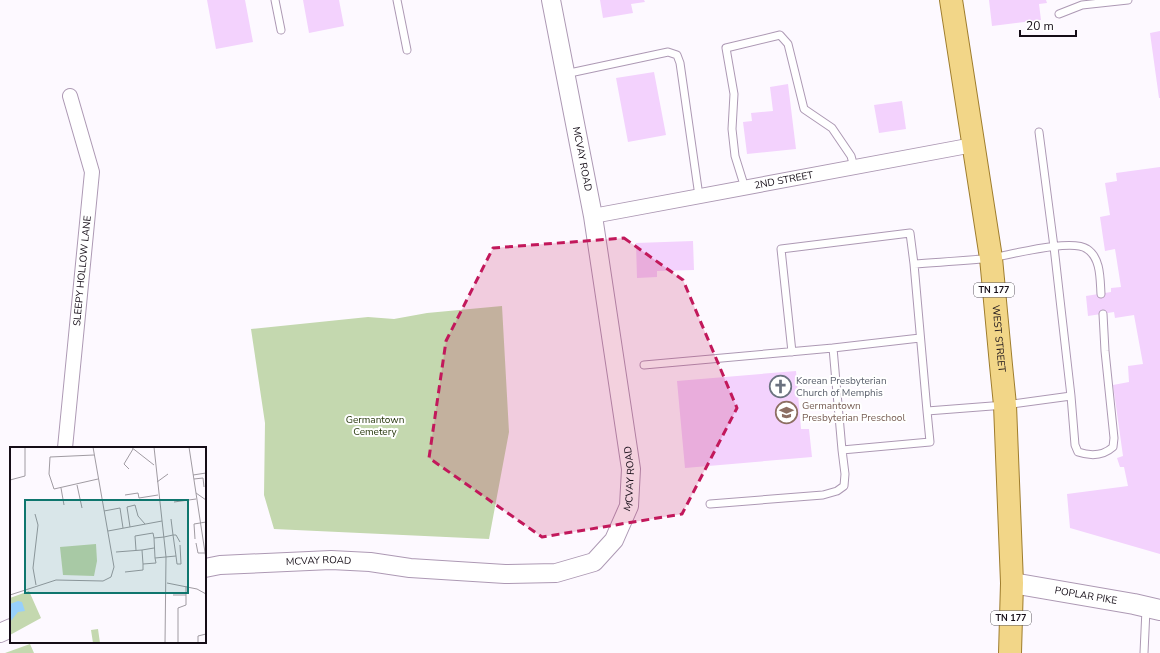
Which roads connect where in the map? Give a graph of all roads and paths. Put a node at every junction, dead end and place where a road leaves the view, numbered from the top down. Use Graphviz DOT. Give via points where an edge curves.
graph roads {
  1 [pos="275,0"];
  2 [pos="397,0"];
  3 [pos="550,0"];
  4 [pos="951,0"];
  5 [pos="1128,0"];
  6 [pos="1059,14"];
  7 [pos="281,30"];
  8 [pos="407,50"];
  9 [pos="565,74"];
  10 [pos="70,96"];
  11 [pos="1039,132"];
  12 [pos="973,145"];
  13 [pos="854,167"];
  14 [pos="745,188"];
  15 [pos="699,196"];
  16 [pos="593,216"];
  17 [pos="1054,247"];
  18 [pos="991,258"];
  19 [pos="914,264"];
  20 [pos="1101,294"];
  21 [pos="1102,314"];
  22 [pos="920,338"];
  23 [pos="832,348"];
  24 [pos="792,352"];
  25 [pos="644,365"];
  26 [pos="1071,396"];
  27 [pos="1005,404"];
  28 [pos="927,411"];
  29 [pos="65,447"];
  30 [pos="842,450"];
  31 [pos="710,504"];
  32 [pos="206,568"];
  33 [pos="1012,583"];
  34 [pos="1153,608"];
  35 [pos="10,628"];
  36 [pos="0,633"];
  37 [pos="1010,653"];
  38 [pos="1144,653"];
  1 -- 7 [label="lane"];
  2 -- 8 [label="lane"];
  3 -- 9 [label="street, MCVAY ROAD"];
  4 -- 12 [label="main road, WEST STREET / TN 177"];
  5 -- 6 [label="lane" via="1082,5"];
  9 -- 15 [label="lane" via="668,52 677,55"];
  9 -- 16 [label="street, MCVAY ROAD"];
  10 -- 29 [label="street, SLEEPY HOLLOW LANE" via="92,172"];
  11 -- 17 [label="lane"];
  12 -- 13 [label="street, 2ND STREET"];
  12 -- 18 [label="main road, WEST STREET / TN 177"];
  13 -- 14 [label="street, 2ND STREET"];
  13 -- 14 [label="lane" via="851,156 832,128 804,109 788,44 780,35 726,48 734,94 732,129 735,156"];
  14 -- 15 [label="street, 2ND STREET"];
  15 -- 16 [label="street, 2ND STREET"];
  16 -- 32 [label="street, MCVAY ROAD" via="631,469 629,506 614,540 594,562 556,573 505,574 331,560 266,562"];
  17 -- 18 [label="lane"];
  17 -- 20 [label="lane" via="1076,245 1086,248 1094,255"];
  17 -- 26 [label="lane"];
  18 -- 19 [label="lane"];
  18 -- 27 [label="main road, WEST STREET / TN 177"];
  19 -- 22 [label="lane"];
  19 -- 24 [label="lane" via="910,233 781,249"];
  21 -- 26 [label="lane" via="1114,438 1113,447 1107,452 1078,452 1075,445"];
  22 -- 23 [label="lane"];
  22 -- 28 [label="lane"];
  23 -- 24 [label="lane"];
  23 -- 30 [label="lane"];
  24 -- 25 [label="lane"];
  26 -- 27 [label="lane"];
  27 -- 28 [label="lane"];
  27 -- 33 [label="main road, WEST STREET / TN 177"];
  28 -- 30 [label="lane" via="930,442"];
  30 -- 31 [label="lane" via="844,486 837,491 823,495"];
  33 -- 34 [label="main road, POPLAR PIKE"];
  33 -- 37 [label="main road, TN 177"];
  34 -- 38 [label="lane"];
  35 -- 36 [label="street"];
}
